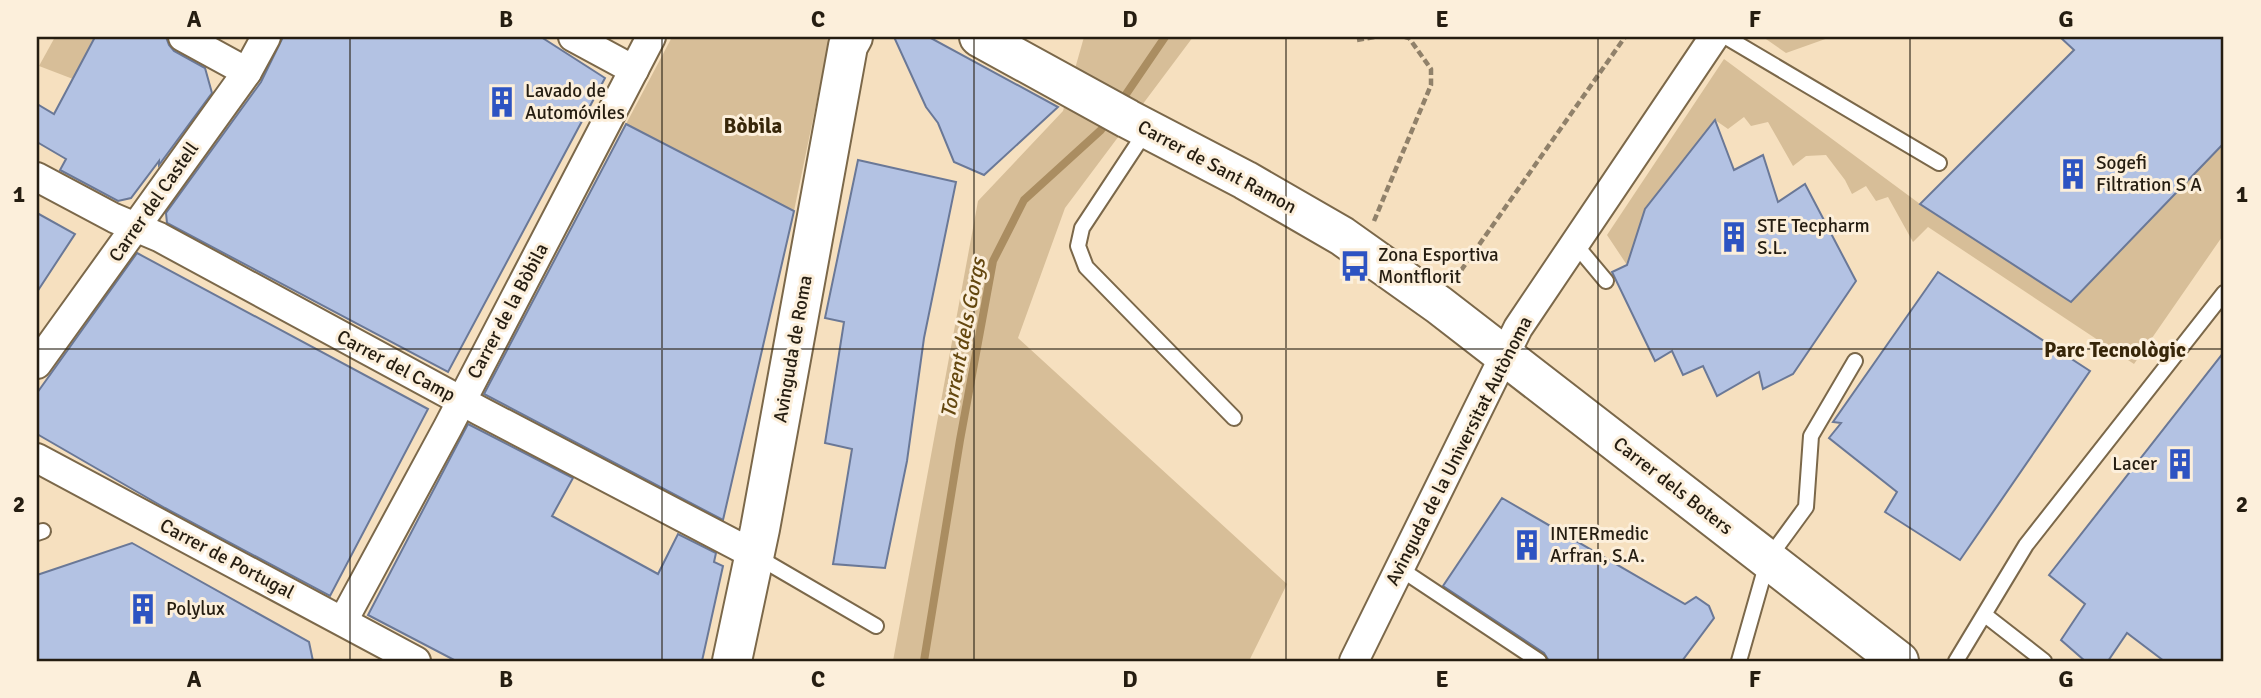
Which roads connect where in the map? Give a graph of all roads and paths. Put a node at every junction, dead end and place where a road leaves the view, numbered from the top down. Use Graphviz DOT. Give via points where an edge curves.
graph roads {
  1 [pos="183,37"];
  2 [pos="266,37"];
  3 [pos="573,37"];
  4 [pos="651,37"];
  5 [pos="853,37"];
  6 [pos="979,37"];
  7 [pos="1375,37"];
  8 [pos="1405,37"];
  9 [pos="1625,37"];
  10 [pos="1714,37"];
  11 [pos="1726,37"];
  12 [pos="1357,40"];
  13 [pos="634,70"];
  14 [pos="247,72"];
  15 [pos="1138,125"];
  16 [pos="1939,163"];
  17 [pos="37,177"];
  18 [pos="1373,222"];
  19 [pos="137,226"];
  20 [pos="1575,244"];
  21 [pos="1606,281"];
  22 [pos="2224,293"];
  23 [pos="1448,298"];
  24 [pos="1504,356"];
  25 [pos="1855,361"];
  26 [pos="37,364"];
  27 [pos="461,401"];
  28 [pos="1234,418"];
  29 [pos="37,457"];
  30 [pos="755,555"];
  31 [pos="1768,559"];
  32 [pos="1399,568"];
  33 [pos="1985,615"];
  34 [pos="342,621"];
  35 [pos="876,626"];
  36 [pos="416,661"];
  37 [pos="732,661"];
  38 [pos="1354,661"];
  39 [pos="1539,661"];
  40 [pos="1739,661"];
  41 [pos="1899,661"];
  42 [pos="1956,661"];
  43 [pos="2044,661"];
  1 -- 14 [label="street"];
  2 -- 14 [label="street, Carrer del Castell"];
  3 -- 13 [label="street"];
  4 -- 13 [label="street, Carrer de la Bòbila"];
  5 -- 30 [label="street, Avinguda de Roma"];
  6 -- 15 [label="street, Carrer de Sant Ramon"];
  7 -- 12 [label="path"];
  8 -- 18 [label="path" via="1431,69 1431,85"];
  9 -- 23 [label="path"];
  10 -- 20 [label="street, Avinguda de la Universitat Autònoma"];
  11 -- 16 [label="lane"];
  13 -- 27 [label="street, Carrer de la Bòbila"];
  14 -- 19 [label="street, Carrer del Castell"];
  15 -- 23 [label="street, Carrer de Sant Ramon" via="1245,180"];
  15 -- 28 [label="lane" via="1082,228 1078,246 1086,267"];
  17 -- 19 [label="street, Carrer del Camp"];
  19 -- 26 [label="street, Carrer del Castell"];
  19 -- 27 [label="street, Carrer del Camp"];
  20 -- 21 [label="lane"];
  20 -- 24 [label="street, Avinguda de la Universitat Autònoma"];
  22 -- 33 [label="lane" via="2026,545"];
  23 -- 24 [label="street, Carrer dels Boters"];
  24 -- 31 [label="street, Carrer dels Boters"];
  24 -- 32 [label="street, Avinguda de la Universitat Autònoma"];
  25 -- 31 [label="lane" via="1811,436 1806,508"];
  27 -- 30 [label="street, Carrer del Camp"];
  27 -- 34 [label="street, Carrer de la Bòbila"];
  29 -- 34 [label="street, Carrer de Portugal"];
  30 -- 35 [label="lane"];
  30 -- 37 [label="street, Avinguda de Roma"];
  31 -- 40 [label="lane"];
  31 -- 41 [label="street, Carrer dels Boters"];
  32 -- 38 [label="street, Avinguda de la Universitat Autònoma"];
  32 -- 39 [label="lane"];
  33 -- 42 [label="lane"];
  33 -- 43 [label="lane"];
  34 -- 36 [label="street, Carrer de Portugal"];
}
